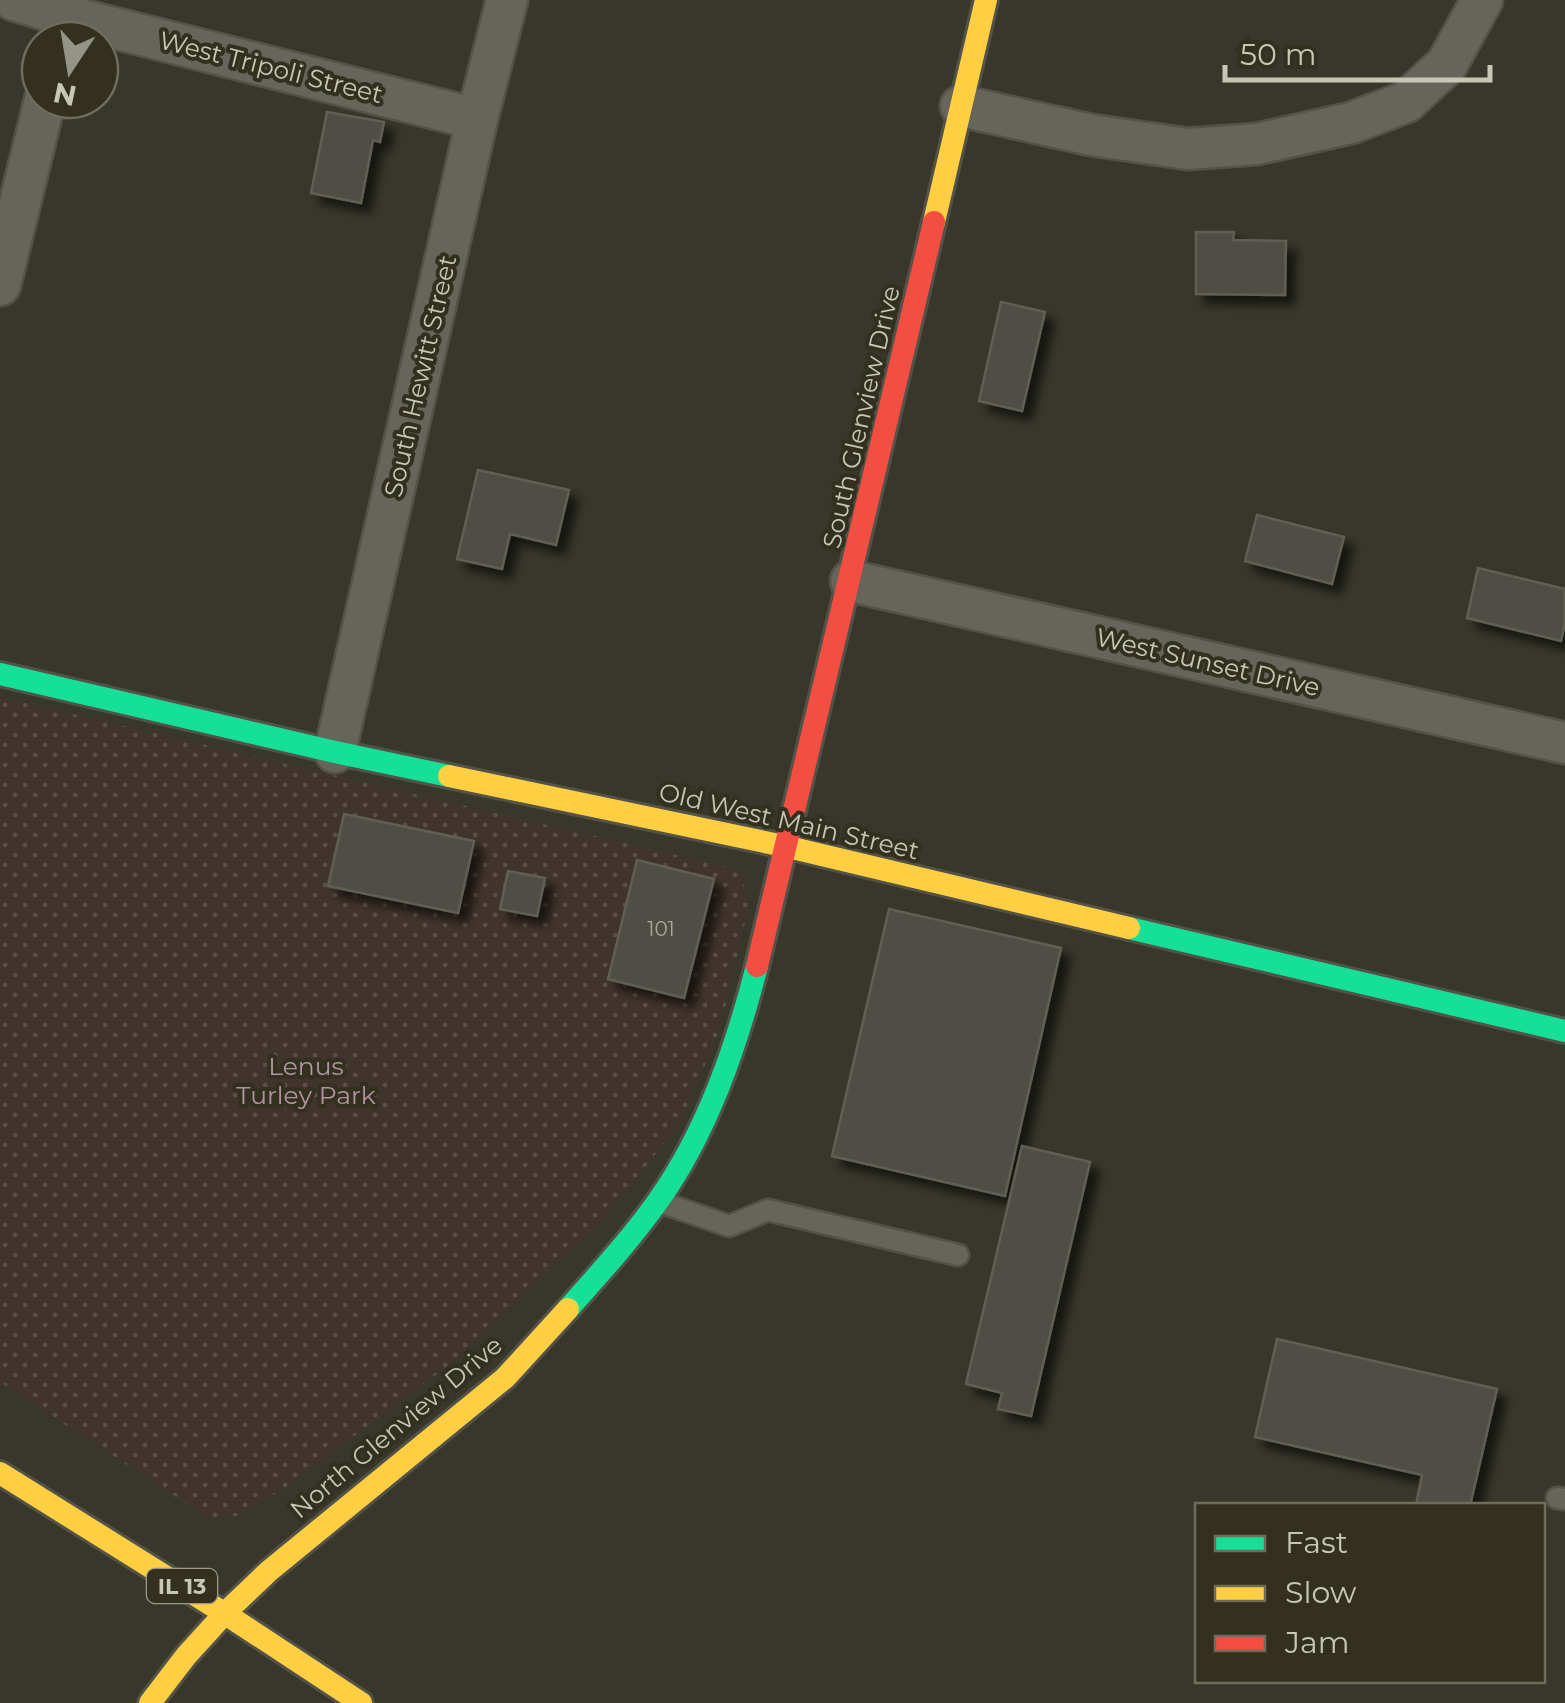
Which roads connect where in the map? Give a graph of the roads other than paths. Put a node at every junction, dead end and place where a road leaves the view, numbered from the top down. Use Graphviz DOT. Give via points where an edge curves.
graph roads {
  1 [pos="14,0"];
  2 [pos="507,0"];
  3 [pos="986,0"];
  4 [pos="1482,0"];
  5 [pos="64,19"];
  6 [pos="961,106"];
  7 [pos="477,119"];
  8 [pos="40,120"];
  9 [pos="0,285"];
  10 [pos="851,581"];
  11 [pos="0,674"];
  12 [pos="1565,744"];
  13 [pos="335,752"];
  14 [pos="784,846"];
  15 [pos="1565,1030"];
  16 [pos="658,1201"];
  17 [pos="958,1255"];
  18 [pos="0,1473"];
  19 [pos="224,1612"];
  20 [pos="150,1703"];
  21 [pos="360,1703"];
  1 -- 5 [label="street, West Tripoli Street"];
  2 -- 7 [label="street, South Hewitt Street"];
  3 -- 6 [label="main road, South Glenview Drive"];
  4 -- 6 [label="street" via="1447,64 1406,102 1351,123 1257,144 1188,149"];
  5 -- 7 [label="street, West Tripoli Street"];
  6 -- 10 [label="main road, South Glenview Drive"];
  7 -- 13 [label="street, South Hewitt Street"];
  8 -- 9 [label="street"];
  10 -- 12 [label="street, West Sunset Drive"];
  10 -- 14 [label="main road, South Glenview Drive"];
  11 -- 13 [label="main road, Old West Main Street"];
  13 -- 14 [label="main road, Old West Main Street"];
  14 -- 15 [label="main road, Old West Main Street"];
  14 -- 16 [label="main road, North Glenview Drive" via="729,1064"];
  16 -- 17 [label="lane" via="729,1226 768,1210"];
  16 -- 19 [label="main road, North Glenview Drive" via="503,1380 281,1558"];
  18 -- 19 [label="main road, IL 13"];
  19 -- 20 [label="main road, North Glenview Drive"];
  19 -- 21 [label="main road, IL 13"];
}
